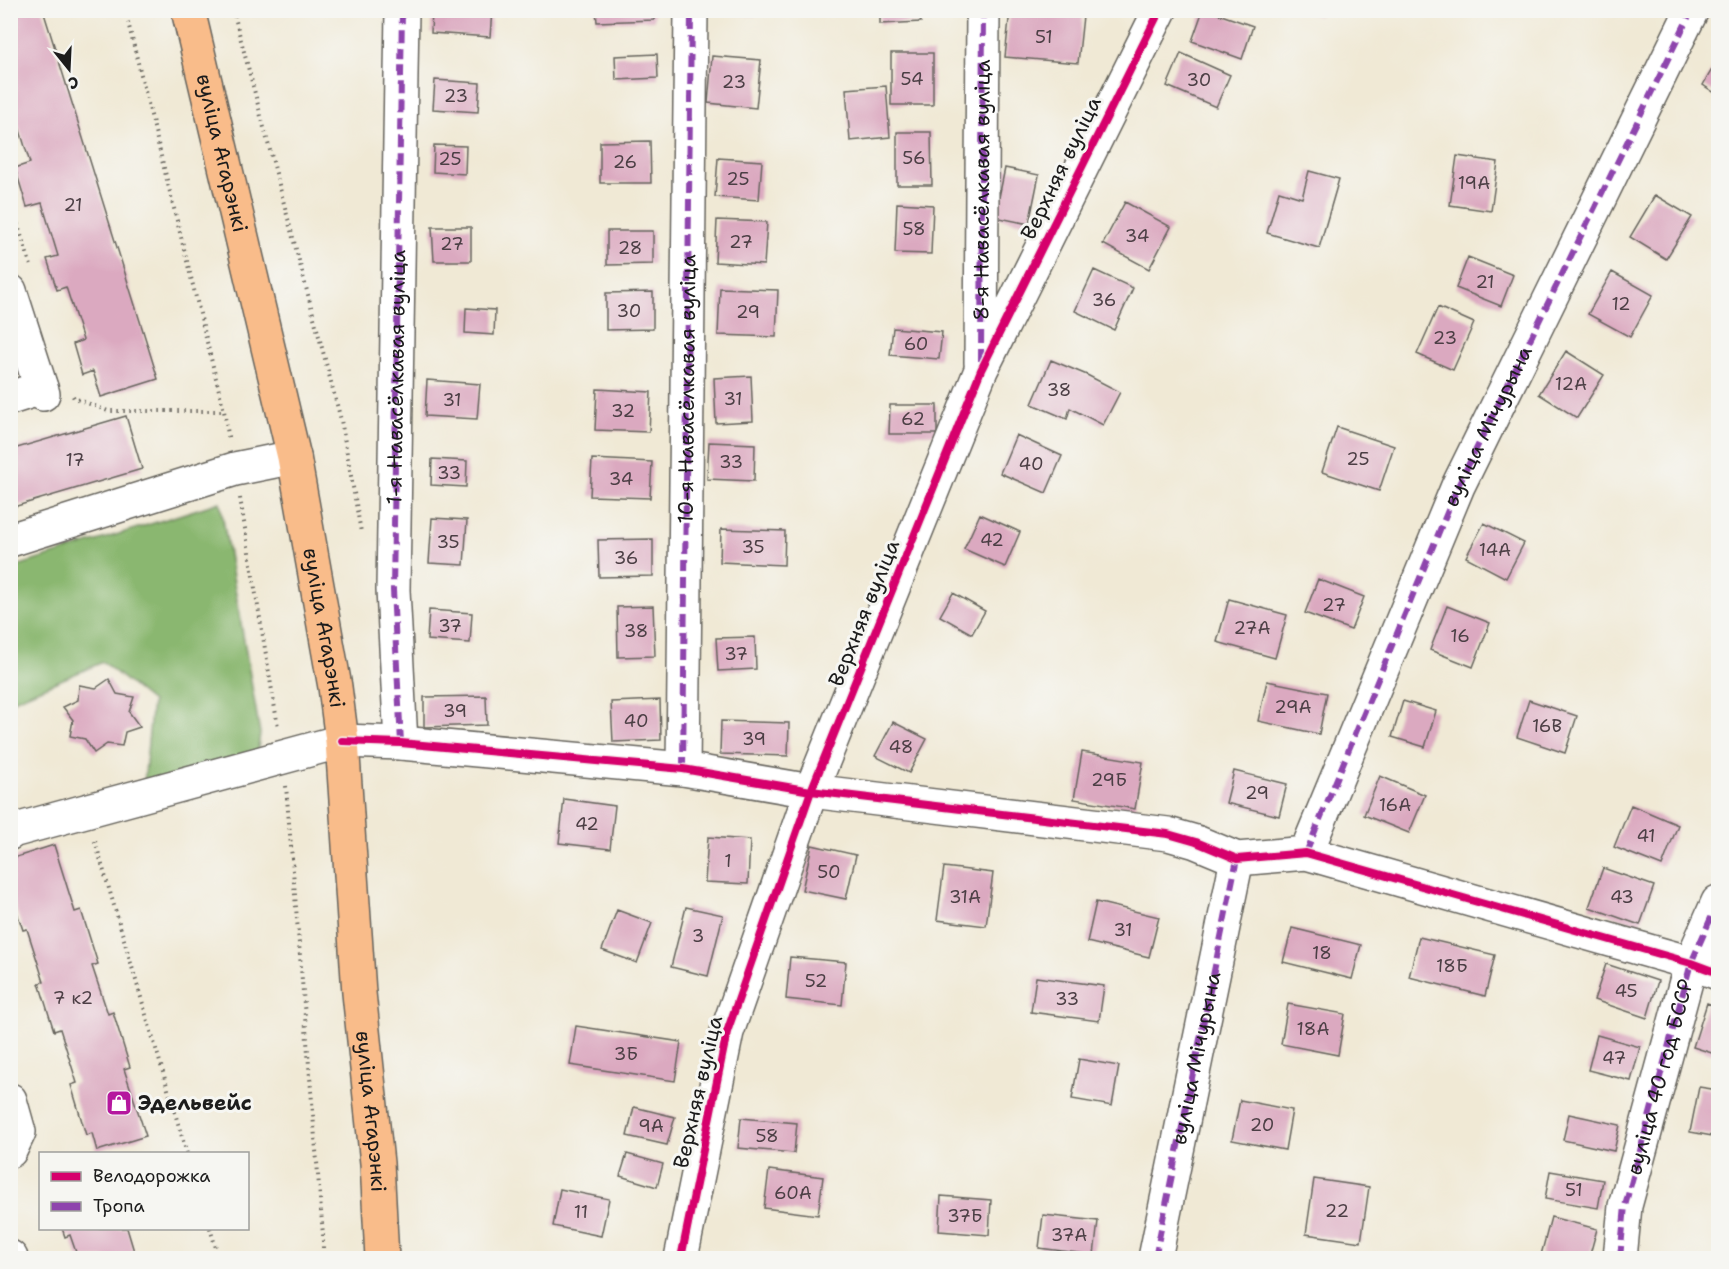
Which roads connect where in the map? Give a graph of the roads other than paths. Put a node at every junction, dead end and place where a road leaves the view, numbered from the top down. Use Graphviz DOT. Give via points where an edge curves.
graph roads {
  1 [pos="188,10"];
  2 [pos="402,10"];
  3 [pos="691,10"];
  4 [pos="983,10"];
  5 [pos="1160,10"];
  6 [pos="1692,10"];
  7 [pos="10,291"];
  8 [pos="981,370"];
  9 [pos="42,394"];
  10 [pos="294,457"];
  11 [pos="10,540"];
  12 [pos="342,741"];
  13 [pos="401,743"];
  14 [pos="683,769"];
  15 [pos="811,791"];
  16 [pos="10,833"];
  17 [pos="1306,853"];
  18 [pos="1237,859"];
  19 [pos="1719,902"];
  20 [pos="1705,968"];
  21 [pos="10,1100"];
  22 [pos="10,1151"];
  23 [pos="382,1258"];
  24 [pos="681,1258"];
  25 [pos="1155,1258"];
  26 [pos="1620,1258"];
  1 -- 10 [label="main road, вуліца Агарэнкі"];
  2 -- 13 [label="street, 1-я Навасёлкавая вуліца" via="393,590"];
  3 -- 14 [label="street, 10-я Навасёлкавая вуліца"];
  4 -- 8 [label="street, 8-я Навасёлкавая вуліца"];
  5 -- 8 [label="street, Верхняя вуліца"];
  6 -- 17 [label="street, вуліца Мічурына" via="1458,486"];
  7 -- 9 [label="street"];
  8 -- 15 [label="street, Верхняя вуліца"];
  10 -- 11 [label="street" via="235,469"];
  10 -- 12 [label="main road, вуліца Агарэнкі"];
  12 -- 13 [label="street"];
  12 -- 16 [label="street"];
  12 -- 23 [label="main road, вуліца Агарэнкі"];
  13 -- 14 [label="street"];
  14 -- 15 [label="street"];
  15 -- 18 [label="street" via="1167,834"];
  15 -- 24 [label="street, Верхняя вуліца" via="728,1032"];
  17 -- 18 [label="street"];
  17 -- 20 [label="street"];
  18 -- 25 [label="street, вуліца Мічурына"];
  19 -- 20 [label="street, вуліца 40 год БССР"];
  20 -- 26 [label="street, вуліца 40 год БССР" via="1625,1206"];
  21 -- 22 [label="street" via="19,1132"];
}
